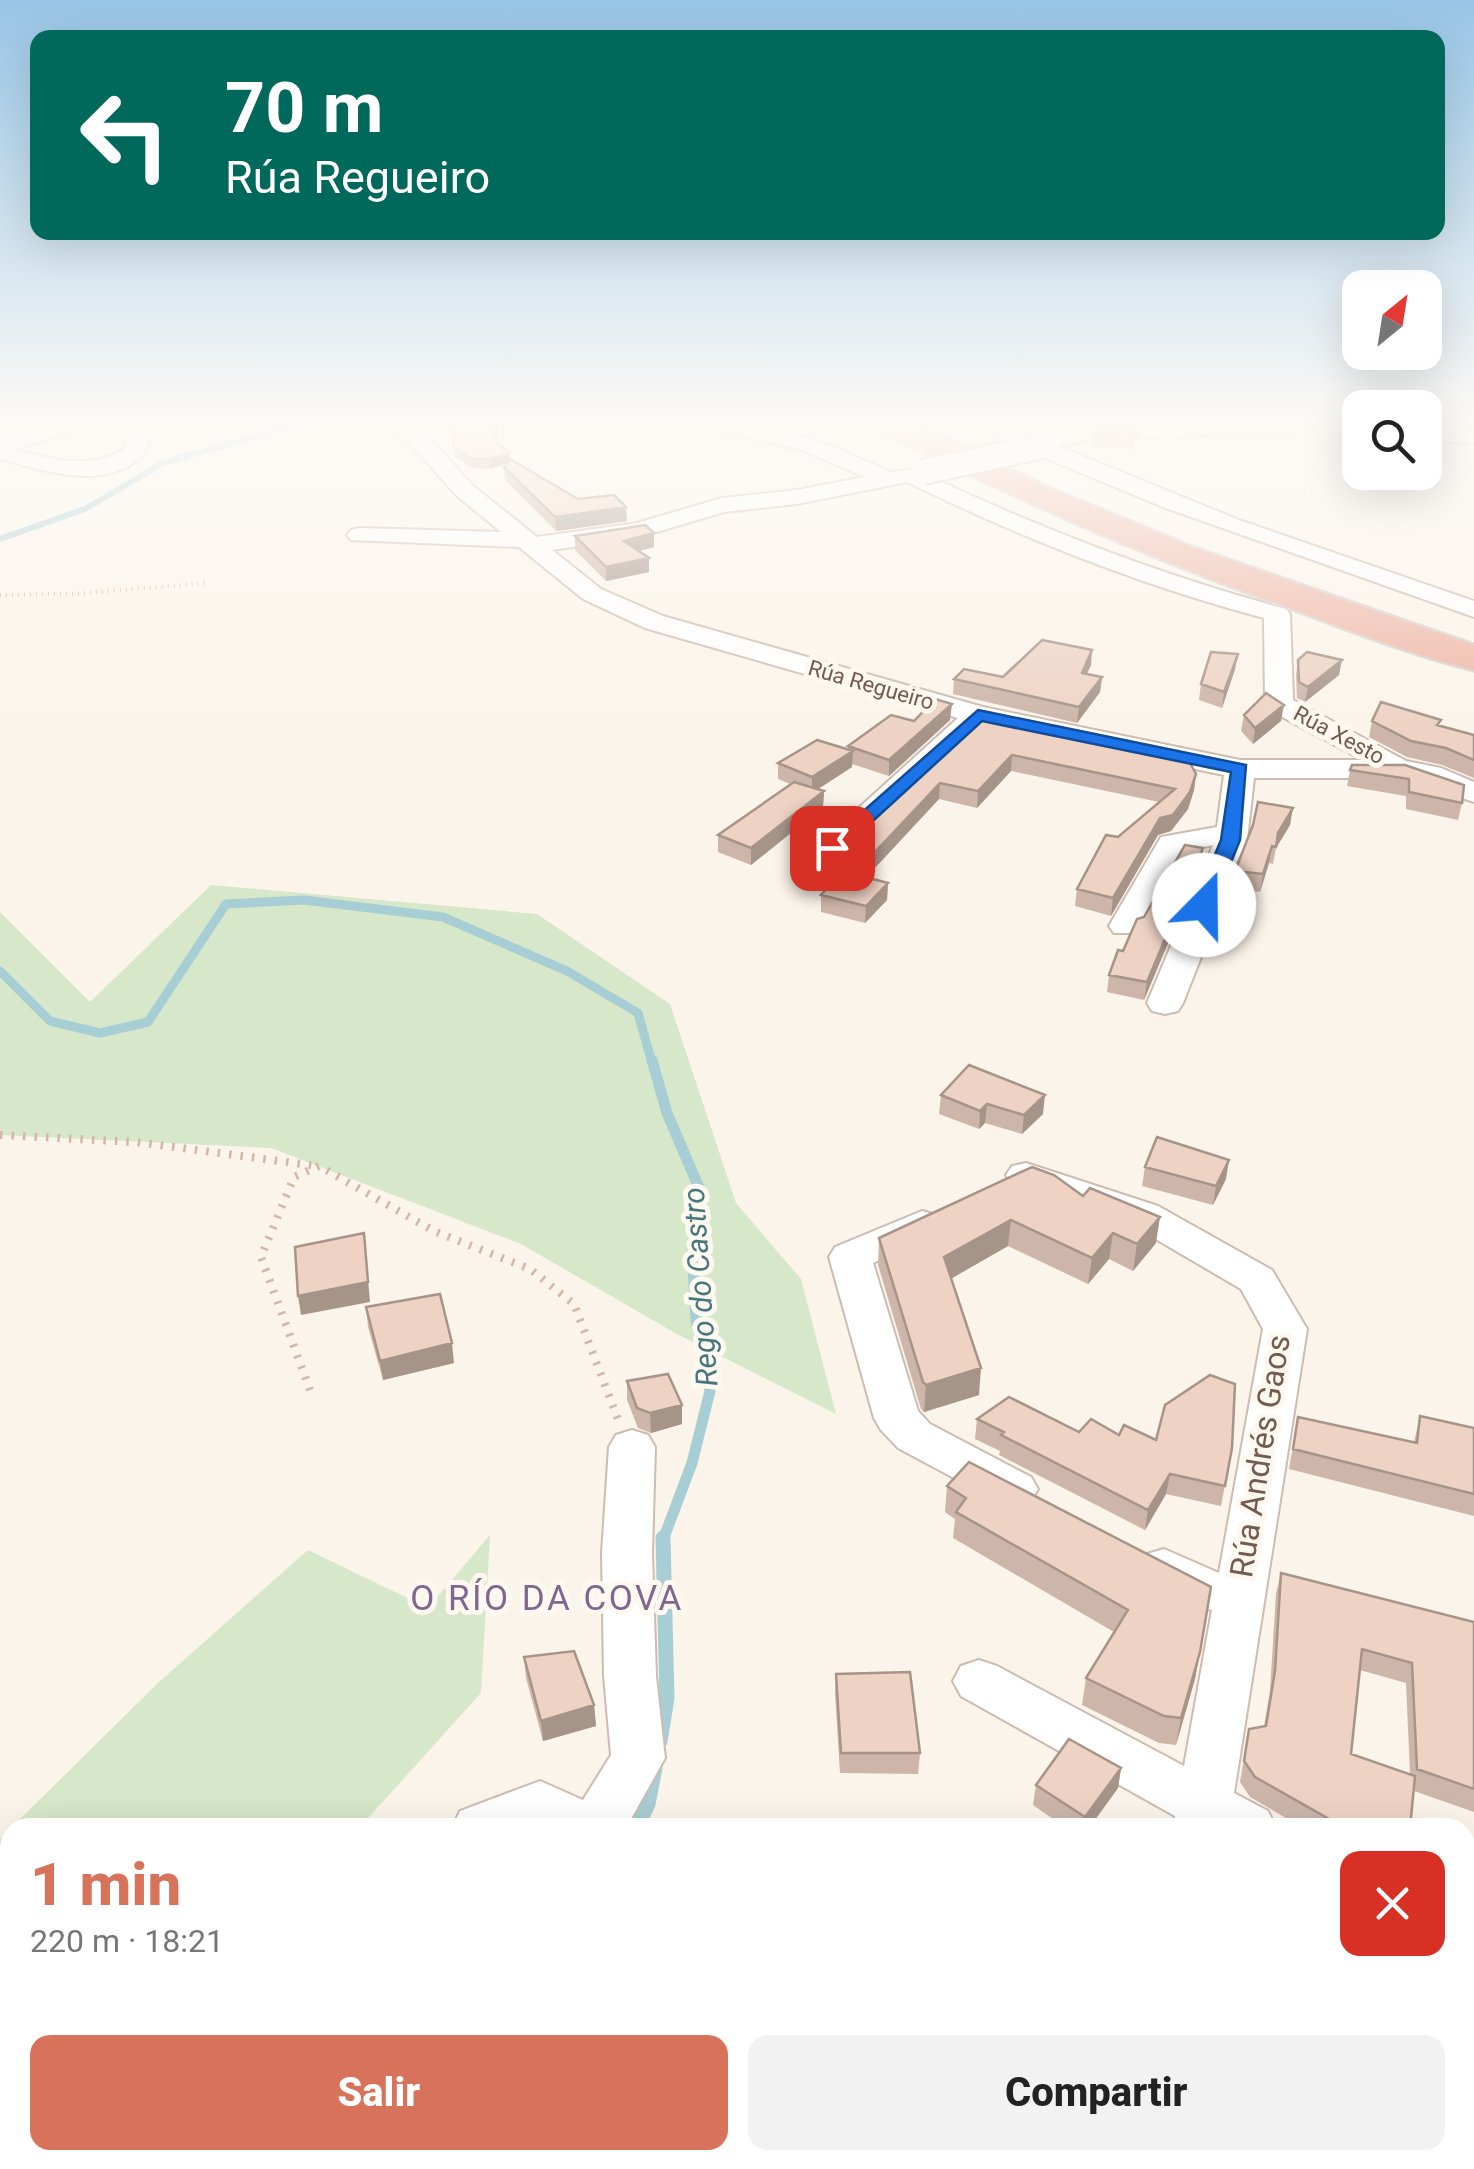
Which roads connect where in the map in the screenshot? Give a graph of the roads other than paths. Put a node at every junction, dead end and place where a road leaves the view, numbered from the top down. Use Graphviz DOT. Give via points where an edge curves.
graph roads {
  1 [pos="510,526"];
  2 [pos="652,526"];
  3 [pos="1017,526"];
  4 [pos="1112,526"];
  5 [pos="1146,526"];
  6 [pos="1234,526"];
  7 [pos="359,535"];
  8 [pos="530,542"];
  9 [pos="1474,609"];
  10 [pos="1474,641"];
  11 [pos="1474,658"];
  12 [pos="978,715"];
  13 [pos="1240,769"];
  14 [pos="1402,769"];
  15 [pos="1474,793"];
  16 [pos="1231,840"];
  17 [pos="809,870"];
  18 [pos="1126,926"];
  19 [pos="1165,1003"];
  20 [pos="632,1449"];
  21 [pos="1050,1508"];
  22 [pos="1118,1544"];
  23 [pos="1238,1598"];
  24 [pos="979,1681"];
  25 [pos="506,1818"];
  26 [pos="565,1818"];
  27 [pos="602,1818"];
  28 [pos="1216,1818"];
  29 [pos="1218,1818"];
  1 -- 8 [label="street, Rúa Regueiro"];
  2 -- 8 [label="street"];
  3 -- 14 [label="street, Rúa Xesto" via="1186,592 1277,614 1279,704"];
  4 -- 11 [label="highway" via="1247,581"];
  5 -- 10 [label="highway"];
  6 -- 9 [label="street"];
  7 -- 8 [label="street"];
  8 -- 12 [label="street, Rúa Regueiro" via="592,594 654,622"];
  12 -- 13 [label="street, Rúa Regueiro"];
  12 -- 17 [label="street"];
  13 -- 14 [label="street, Rúa Regueiro"];
  13 -- 16 [label="street"];
  14 -- 15 [label="street, Rúa Regueiro"];
  16 -- 18 [label="street" via="1212,836 1172,844"];
  16 -- 19 [label="street"];
  20 -- 27 [label="street" via="626,1552 638,1758"];
  21 -- 23 [label="street, Rúa Andrés Gaos" via="914,1436 896,1418 850,1257 993,1191 1144,1215 1257,1280 1285,1329"];
  22 -- 23 [label="street" via="1202,1588"];
  23 -- 29 [label="street, Rúa Andrés Gaos"];
  24 -- 28 [label="street"];
  25 -- 26 [label="street" via="540,1805"];
}
